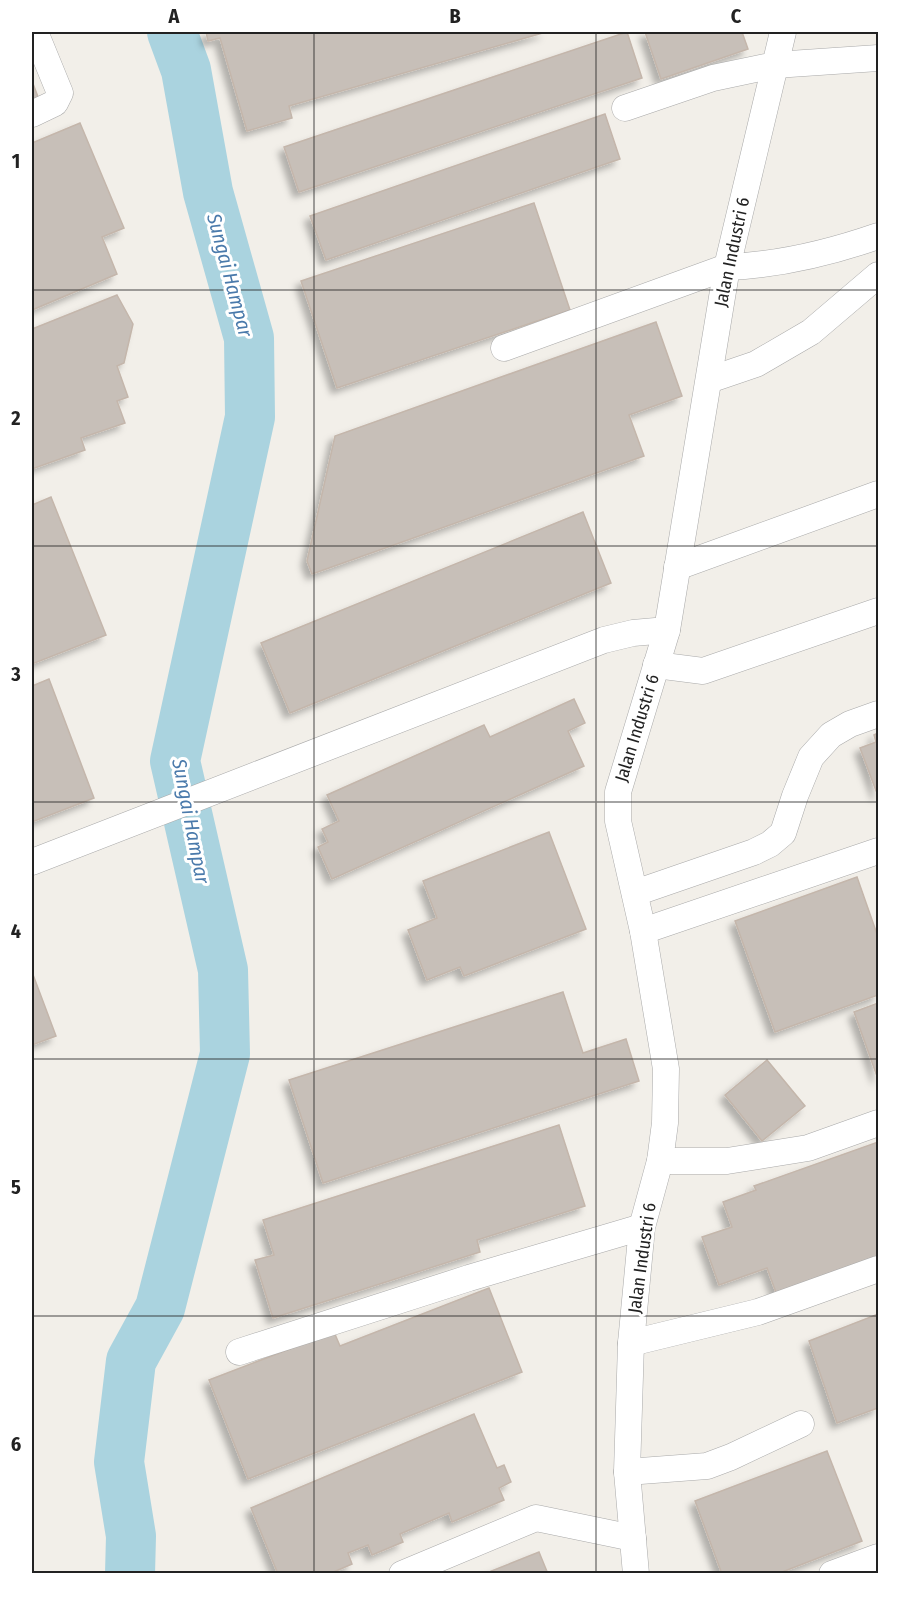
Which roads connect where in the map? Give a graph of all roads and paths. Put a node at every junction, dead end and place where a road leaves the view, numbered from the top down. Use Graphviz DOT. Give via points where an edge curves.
graph roads {
  1 [pos="35,32"];
  2 [pos="783,32"];
  3 [pos="879,58"];
  4 [pos="775,65"];
  5 [pos="625,108"];
  6 [pos="32,114"];
  7 [pos="879,236"];
  8 [pos="727,267"];
  9 [pos="879,275"];
  10 [pos="504,348"];
  11 [pos="709,380"];
  12 [pos="879,494"];
  13 [pos="677,567"];
  14 [pos="879,611"];
  15 [pos="667,630"];
  16 [pos="656,665"];
  17 [pos="879,714"];
  18 [pos="879,851"];
  19 [pos="32,862"];
  20 [pos="635,893"];
  21 [pos="644,931"];
  22 [pos="879,1123"];
  23 [pos="660,1161"];
  24 [pos="642,1227"];
  25 [pos="879,1269"];
  26 [pos="631,1343"];
  27 [pos="239,1352"];
  28 [pos="801,1424"];
  29 [pos="627,1473"];
  30 [pos="633,1538"];
  31 [pos="879,1557"];
  32 [pos="402,1574"];
  33 [pos="636,1574"];
  34 [pos="832,1574"];
  1 -- 6 [label="street" via="60,93 55,103"];
  2 -- 4 [label="street, Jalan Industri 6"];
  3 -- 4 [label="street"];
  4 -- 5 [label="street" via="713,78"];
  4 -- 8 [label="street, Jalan Industri 6"];
  7 -- 8 [label="street" via="810,257"];
  8 -- 10 [label="street"];
  8 -- 11 [label="street, Jalan Industri 6"];
  9 -- 11 [label="street" via="811,332 756,364"];
  11 -- 13 [label="street, Jalan Industri 6"];
  12 -- 13 [label="street"];
  13 -- 15 [label="street, Jalan Industri 6"];
  14 -- 16 [label="street" via="703,671"];
  15 -- 16 [label="street, Jalan Industri 6"];
  15 -- 19 [label="street" via="604,640"];
  16 -- 20 [label="street, Jalan Industri 6" via="618,792 618,821"];
  17 -- 20 [label="street" via="831,735 811,757 783,833 770,844"];
  18 -- 21 [label="street"];
  20 -- 21 [label="street, Jalan Industri 6"];
  21 -- 23 [label="street, Jalan Industri 6" via="666,1069"];
  22 -- 23 [label="street" via="808,1148 727,1161"];
  23 -- 24 [label="street, Jalan Industri 6"];
  24 -- 26 [label="street, Jalan Industri 6"];
  24 -- 27 [label="street"];
  25 -- 26 [label="street" via="758,1312"];
  26 -- 29 [label="street, Jalan Industri 6"];
  28 -- 29 [label="street" via="707,1466"];
  29 -- 30 [label="street, Jalan Industri 6"];
  30 -- 32 [label="street" via="536,1518"];
  30 -- 33 [label="street, Jalan Industri 6"];
  31 -- 34 [label="street"];
}
